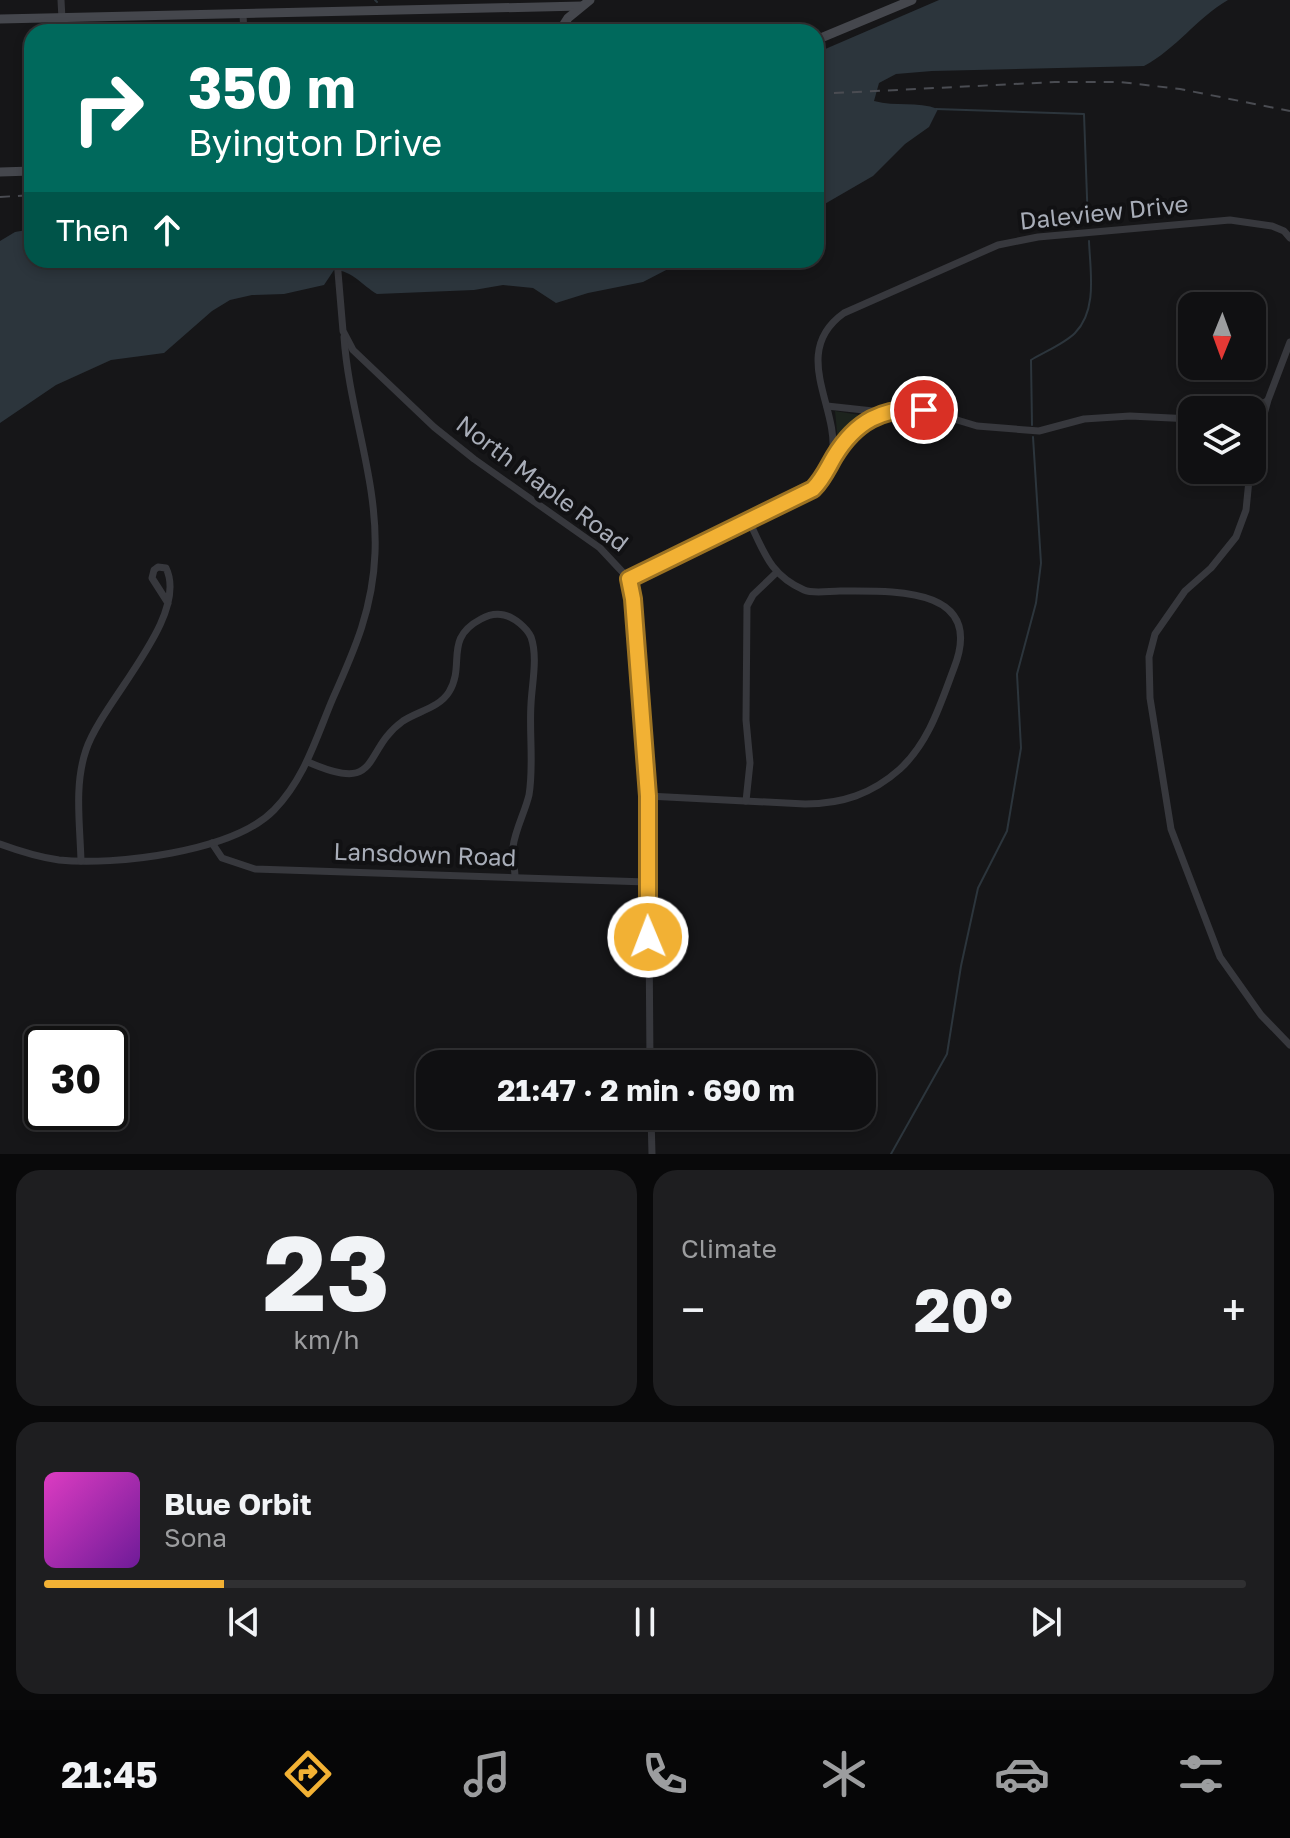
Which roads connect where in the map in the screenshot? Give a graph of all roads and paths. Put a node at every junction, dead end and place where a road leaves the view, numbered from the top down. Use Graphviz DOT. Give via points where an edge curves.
graph roads {
  1 [pos="61,0"];
  2 [pos="912,0"];
  3 [pos="586,3"];
  4 [pos="243,15"];
  5 [pos="0,19"];
  6 [pos="62,19"];
  7 [pos="244,24"];
  8 [pos="564,24"];
  9 [pos="824,37"];
  10 [pos="24,171"];
  11 [pos="0,172"];
  12 [pos="1290,238"];
  13 [pos="338,268"];
  14 [pos="343,331"];
  15 [pos="1290,342"];
  16 [pos="1268,400"];
  17 [pos="827,406"];
  18 [pos="1266,407"];
  19 [pos="882,412"];
  20 [pos="1178,418"];
  21 [pos="834,456"];
  22 [pos="1249,484"];
  23 [pos="749,521"];
  24 [pos="776,573"];
  25 [pos="629,579"];
  26 [pos="168,603"];
  27 [pos="308,762"];
  28 [pos="648,796"];
  29 [pos="746,801"];
  30 [pos="212,843"];
  31 [pos="0,844"];
  32 [pos="81,861"];
  33 [pos="515,877"];
  34 [pos="647,882"];
  35 [pos="1290,1045"];
  36 [pos="650,1050"];
  37 [pos="651,1130"];
  38 [pos="652,1154"];
  1 -- 6 [label="street"];
  2 -- 9 [label="street"];
  3 -- 4 [label="street"];
  3 -- 8 [label="street"];
  4 -- 6 [label="street"];
  4 -- 7 [label="street"];
  5 -- 6 [label="street"];
  10 -- 11 [label="street"];
  12 -- 17 [label="street, Daleview Drive" via="1272,226 1230,220 998,245 830,323 817,356"];
  13 -- 14 [label="street"];
  14 -- 25 [label="street, North Maple Road" via="353,350 434,427 600,548"];
  14 -- 27 [label="street" via="349,389 376,515 375,557 358,643"];
  15 -- 16 [label="street"];
  16 -- 18 [label="street"];
  17 -- 19 [label="street"];
  17 -- 21 [label="street, Daleview Drive"];
  19 -- 20 [label="street" via="924,410 977,426 1039,431 1084,419"];
  19 -- 21 [label="street"];
  21 -- 23 [label="street" via="813,489"];
  22 -- 35 [label="street" via="1236,537 1185,591 1155,634 1148,676 1171,829 1220,957 1261,1015"];
  23 -- 24 [label="street"];
  23 -- 25 [label="street"];
  24 -- 29 [label="street" via="747,606"];
  24 -- 29 [label="street" via="807,592 902,593 941,602 962,632 959,655 921,745 872,789 831,804"];
  25 -- 28 [label="street, North Maple Road"];
  26 -- 32 [label="street" via="163,623 86,749 80,773"];
  27 -- 30 [label="street" via="270,814"];
  27 -- 33 [label="street" via="340,774 365,769 404,720 450,691 457,643 471,624 488,615 512,618 531,637 534,658 529,795 513,847"];
  28 -- 29 [label="street"];
  28 -- 34 [label="street, North Maple Road"];
  30 -- 32 [label="street" via="157,856"];
  30 -- 33 [label="street, Lansdown Road" via="222,858 255,869"];
  31 -- 32 [label="street" via="28,854"];
  33 -- 34 [label="street, Lansdown Road"];
  34 -- 36 [label="street, North Maple Road"];
  37 -- 38 [label="street"];
}
